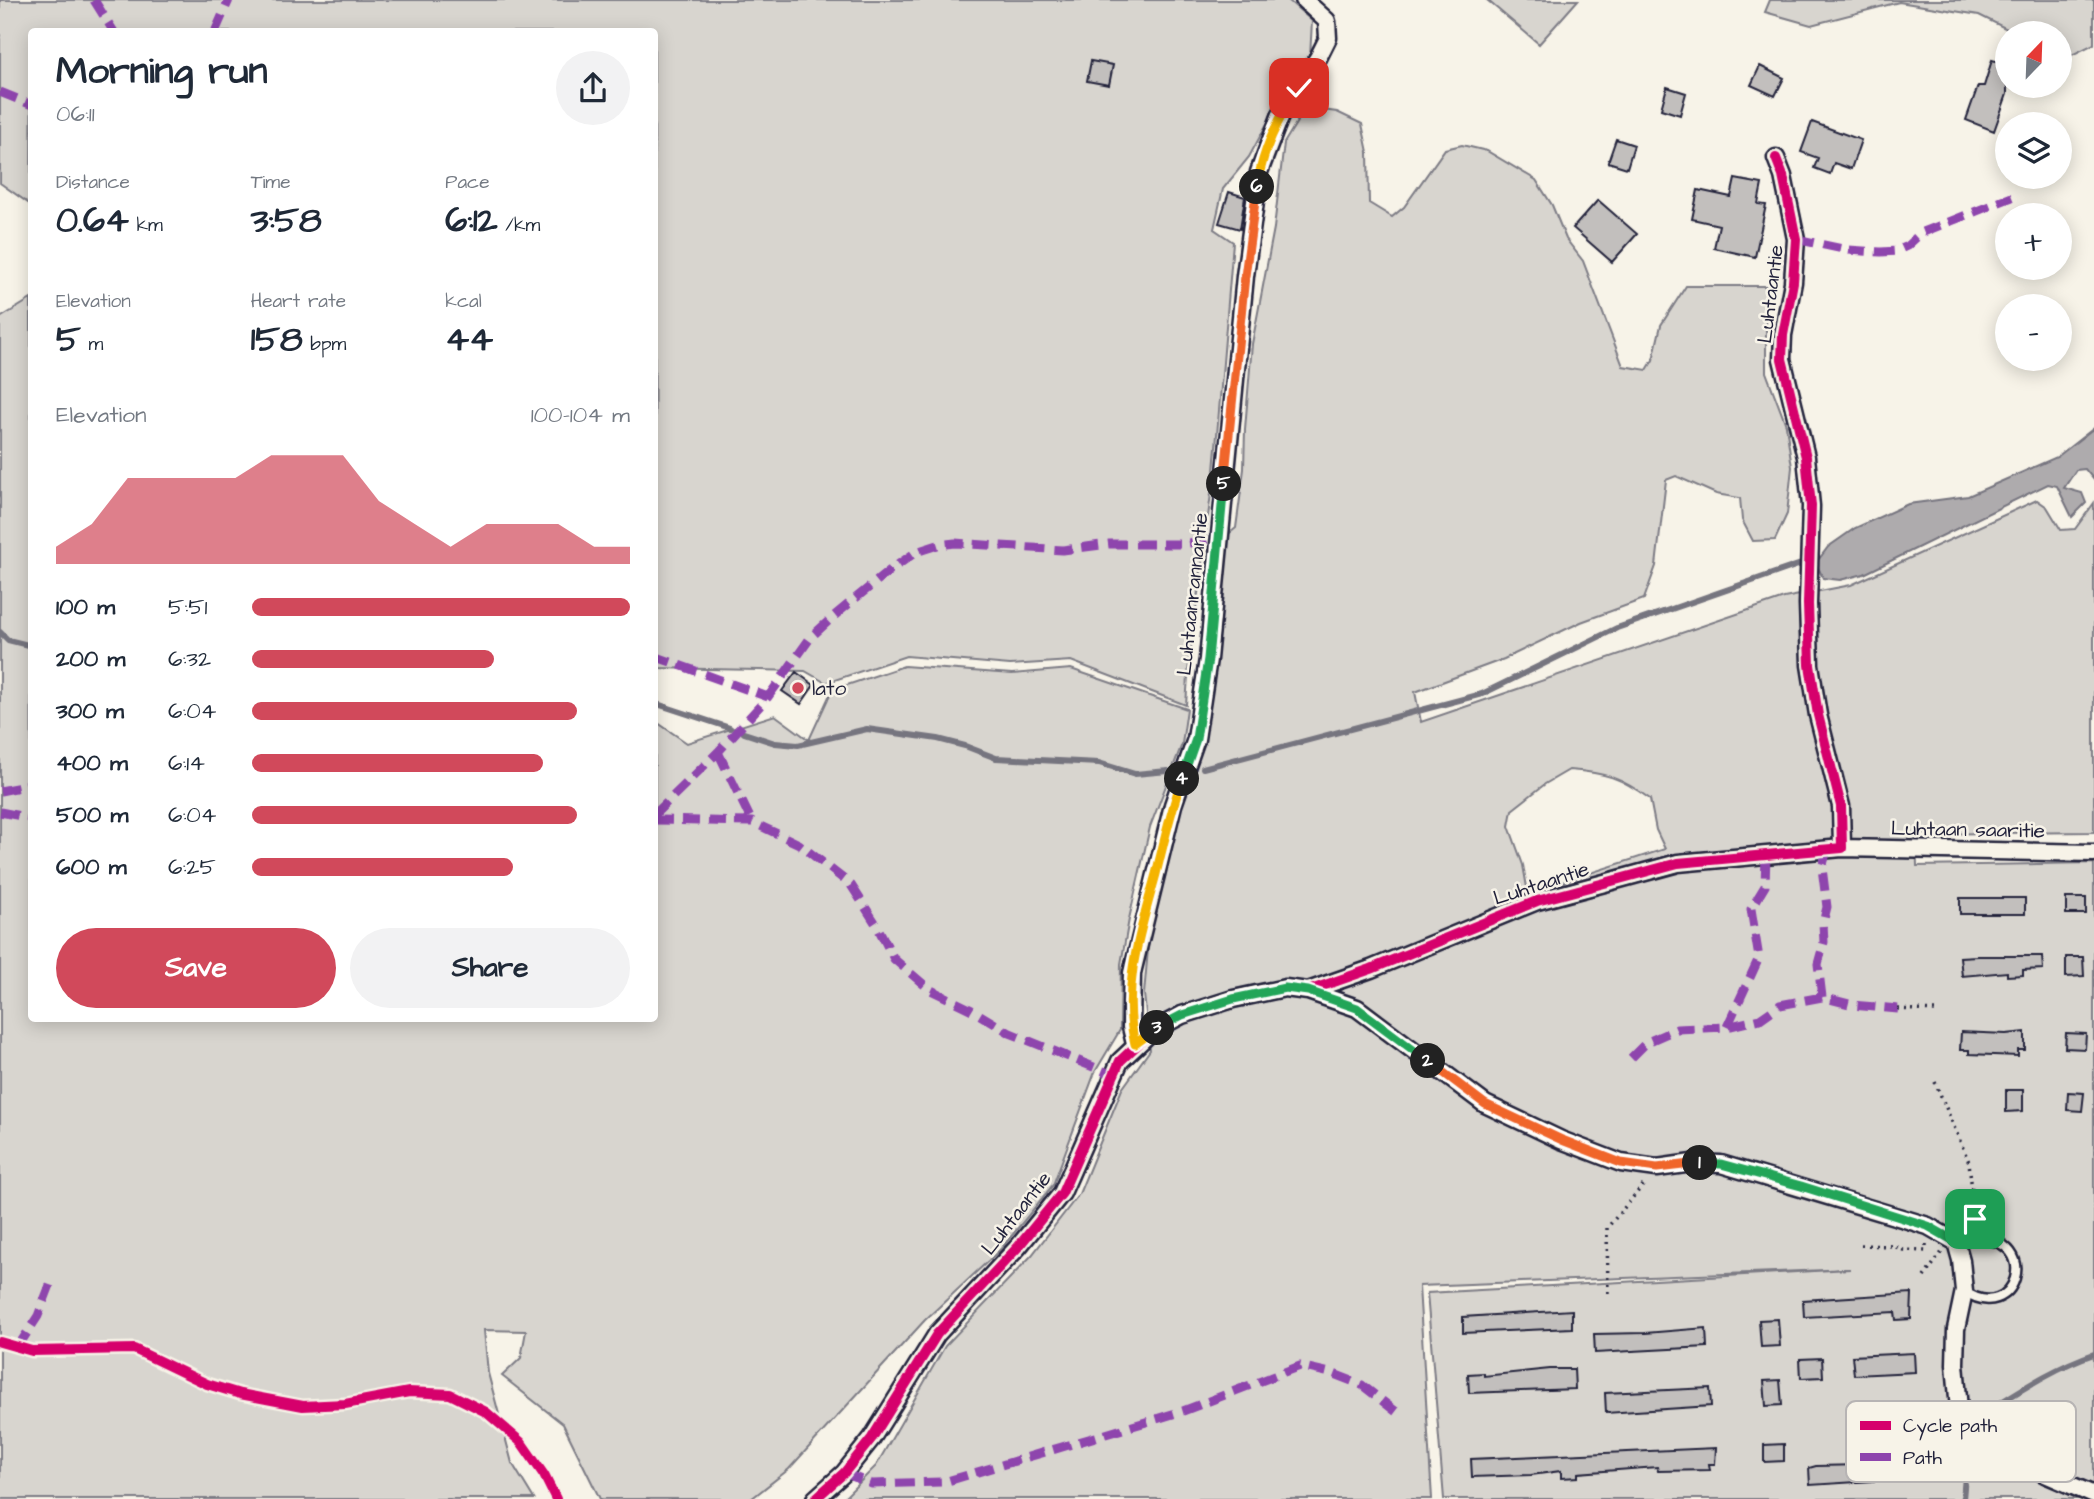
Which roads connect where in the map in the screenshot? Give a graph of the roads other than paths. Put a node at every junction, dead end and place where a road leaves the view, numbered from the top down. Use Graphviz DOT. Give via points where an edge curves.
graph roads {
  1 [pos="1304,0"];
  2 [pos="1776,158"];
  3 [pos="1842,848"];
  4 [pos="2094,853"];
  5 [pos="1308,991"];
  6 [pos="1135,1044"];
  7 [pos="1956,1242"];
  8 [pos="1964,1291"];
  9 [pos="1958,1401"];
  10 [pos="2064,1482"];
  11 [pos="2094,1495"];
  12 [pos="814,1499"];
  1 -- 6 [label="street, Luhtaanrannantie" via="1327,21 1328,38 1281,114 1259,172 1208,659 1196,739 1173,805 1132,973"];
  2 -- 3 [label="street, Luhtaantie" via="1796,239 1782,359 1806,457 1811,506 1810,665 1841,806"];
  3 -- 4 [label="street, Luhtaan saaritie"];
  3 -- 5 [label="street, Luhtaantie" via="1678,863 1537,901"];
  5 -- 6 [label="street, Luhtaantie" via="1285,988 1207,1007 1162,1025"];
  5 -- 7 [label="street" via="1357,1008 1485,1104 1621,1163 1657,1168 1721,1164 1928,1226"];
  6 -- 12 [label="street, Luhtaantie" via="1113,1075 1062,1193 937,1334 872,1438 844,1473"];
  7 -- 8 [label="street"];
  7 -- 8 [label="lane" via="1978,1238 1998,1242 2012,1251 2016,1262 2012,1286 2001,1298 1986,1301"];
  8 -- 9 [label="street" via="1956,1329"];
  10 -- 11 [label="street"];
}
